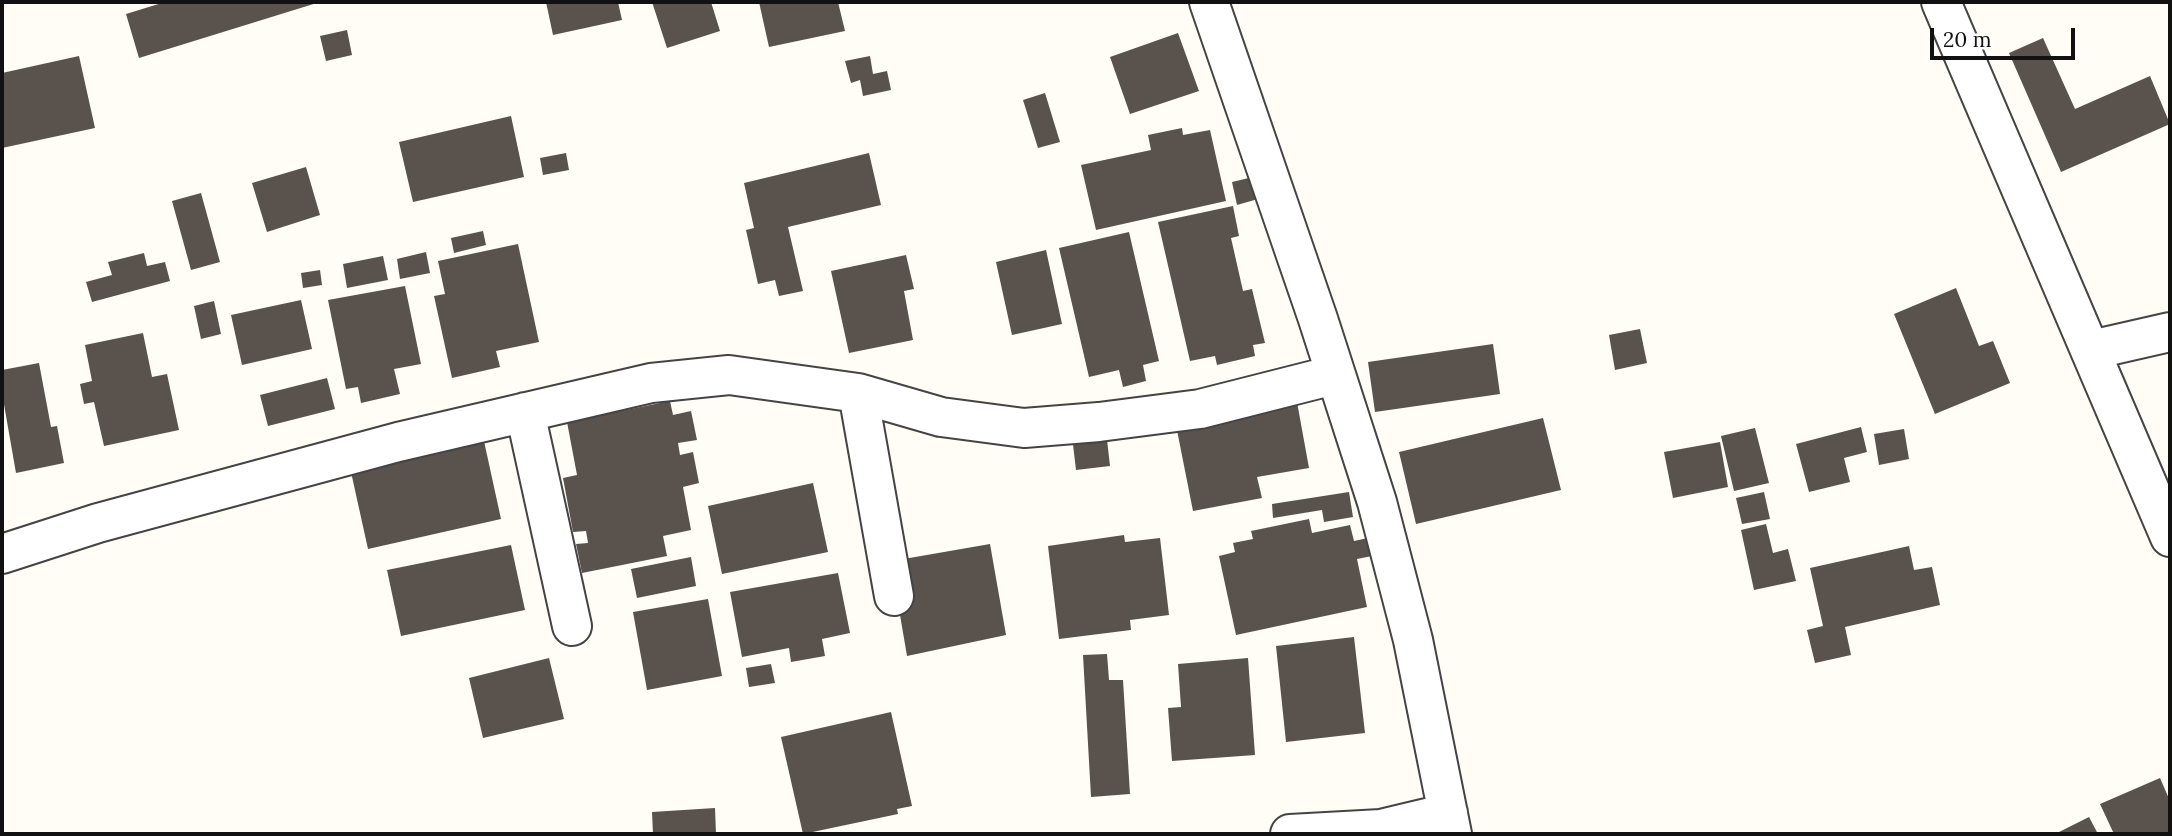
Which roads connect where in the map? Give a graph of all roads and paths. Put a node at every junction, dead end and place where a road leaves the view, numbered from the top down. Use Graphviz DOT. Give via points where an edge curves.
graph roads {
  1 [pos="1209,2"];
  2 [pos="1941,2"];
  3 [pos="2170,332"];
  4 [pos="2091,350"];
  5 [pos="1334,375"];
  6 [pos="858,393"];
  7 [pos="525,412"];
  8 [pos="2170,537"];
  9 [pos="2,554"];
  10 [pos="894,596"];
  11 [pos="572,626"];
  12 [pos="1450,824"];
  13 [pos="1290,834"];
  1 -- 5 [label="street"];
  2 -- 4 [label="street"];
  3 -- 4 [label="street"];
  4 -- 8 [label="street"];
  5 -- 6 [label="street" via="1200,409 1024,428 941,417"];
  5 -- 12 [label="street" via="1377,502 1413,640"];
  6 -- 7 [label="street" via="729,375 651,383"];
  6 -- 10 [label="street"];
  7 -- 9 [label="street" via="98,523"];
  7 -- 11 [label="street"];
  12 -- 13 [label="street"];
}
